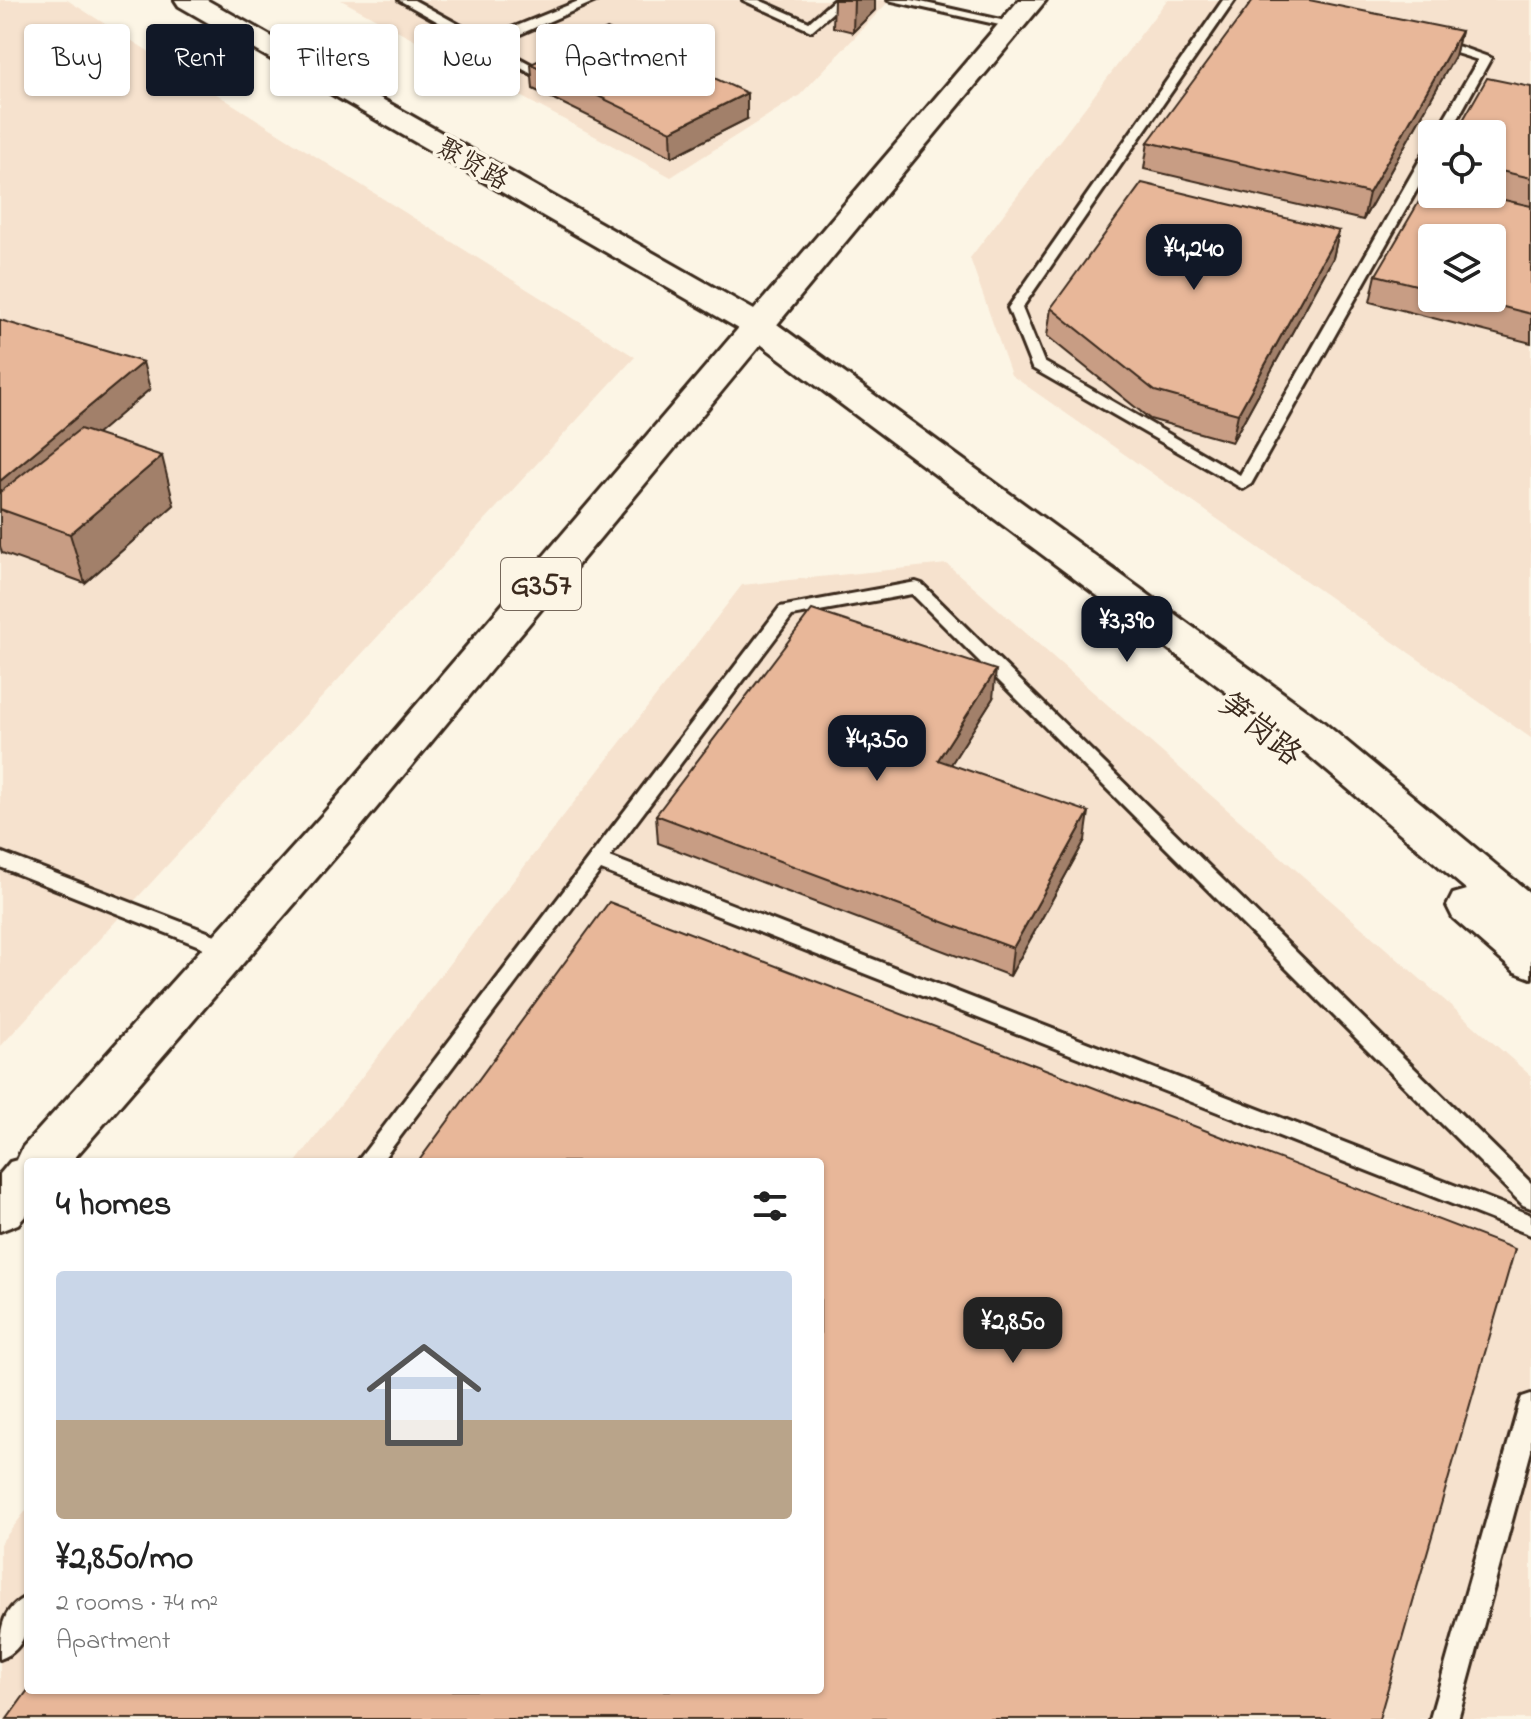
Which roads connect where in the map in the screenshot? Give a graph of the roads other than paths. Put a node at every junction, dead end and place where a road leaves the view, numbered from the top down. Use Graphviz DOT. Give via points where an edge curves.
graph roads {
  1 [pos="188,0"];
  2 [pos="405,0"];
  3 [pos="592,0"];
  4 [pos="749,0"];
  5 [pos="841,0"];
  6 [pos="894,0"];
  7 [pos="1229,0"];
  8 [pos="1023,12"];
  9 [pos="449,24"];
  10 [pos="520,30"];
  11 [pos="1414,36"];
  12 [pos="1450,120"];
  13 [pos="1418,176"];
  14 [pos="752,334"];
  15 [pos="0,859"];
  16 [pos="597,860"];
  17 [pos="1531,919"];
  18 [pos="229,949"];
  19 [pos="1531,960"];
  20 [pos="45,1158"];
  21 [pos="371,1158"];
  22 [pos="24,1182"];
  23 [pos="1531,1198"];
  24 [pos="0,1209"];
  25 [pos="1531,1225"];
  26 [pos="1531,1405"];
  27 [pos="24,1614"];
  28 [pos="0,1646"];
  29 [pos="1444,1719"];
  1 -- 14 [label="main road, 聚贤路"];
  2 -- 9 [label="lane"];
  3 -- 10 [label="lane"];
  4 -- 5 [label="lane" via="811,27"];
  6 -- 8 [label="lane"];
  7 -- 13 [label="lane" via="1015,308 1037,365 1243,484"];
  8 -- 14 [label="main road, G357"];
  11 -- 12 [label="lane" via="1485,58"];
  14 -- 17 [label="main road, 笋岗路" via="1308,732"];
  14 -- 18 [label="main road, G357"];
  14 -- 19 [label="main road, 笋岗路" via="1264,727"];
  15 -- 18 [label="lane"];
  16 -- 21 [label="lane"];
  16 -- 23 [label="lane" via="786,611 916,588"];
  16 -- 25 [label="lane"];
  18 -- 20 [label="main road, G357"];
  22 -- 24 [label="main road"];
  26 -- 29 [label="lane"];
  27 -- 28 [label="lane"];
}
